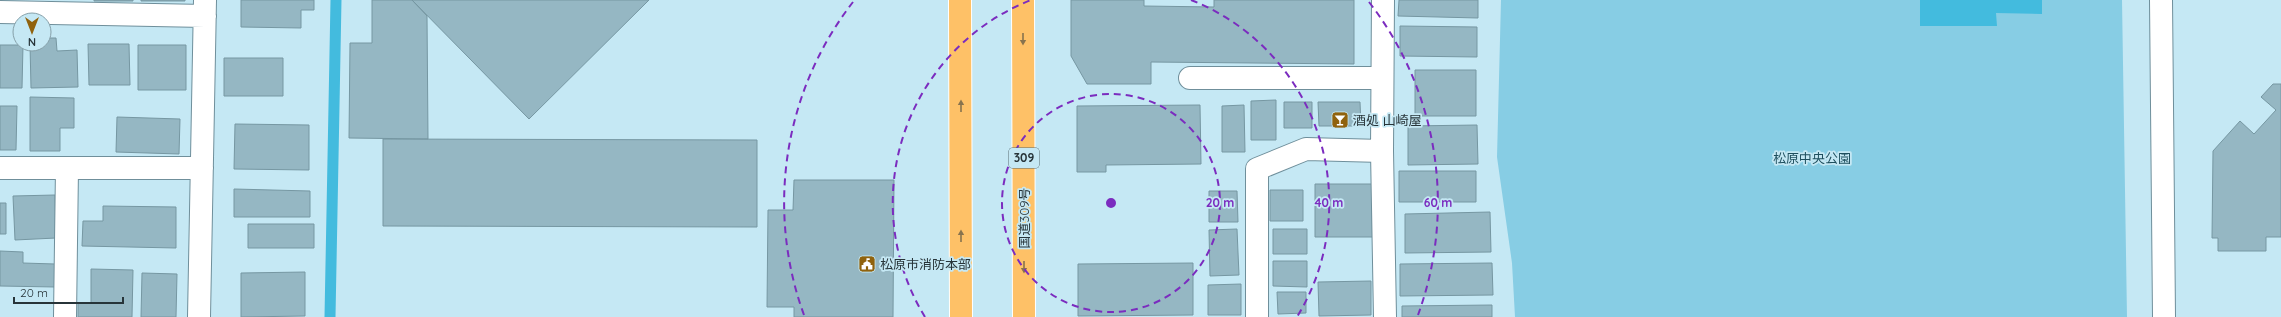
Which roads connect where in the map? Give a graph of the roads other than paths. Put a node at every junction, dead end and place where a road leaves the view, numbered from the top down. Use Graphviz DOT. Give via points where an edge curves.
graph roads {
  1 [pos="960,0"];
  2 [pos="1023,0"];
  3 [pos="1384,0"];
  4 [pos="2161,0"];
  5 [pos="205,8"];
  6 [pos="0,12"];
  7 [pos="1190,78"];
  8 [pos="1382,78"];
  9 [pos="1382,151"];
  10 [pos="0,168"];
  11 [pos="67,168"];
  12 [pos="202,168"];
  13 [pos="65,317"];
  14 [pos="199,317"];
  15 [pos="961,317"];
  16 [pos="1024,317"];
  17 [pos="1257,317"];
  18 [pos="1385,317"];
  19 [pos="2164,317"];
  15 -- 1 [label="highway, one-way"];
  2 -- 16 [label="highway, 国道309号 / 309, one-way"];
  3 -- 8 [label="street"];
  4 -- 19 [label="street"];
  5 -- 6 [label="street"];
  5 -- 12 [label="street"];
  7 -- 8 [label="street"];
  8 -- 9 [label="street"];
  9 -- 17 [label="street" via="1306,150 1257,169"];
  9 -- 18 [label="street"];
  10 -- 11 [label="street"];
  11 -- 12 [label="street"];
  11 -- 13 [label="street"];
  12 -- 14 [label="street"];
}
